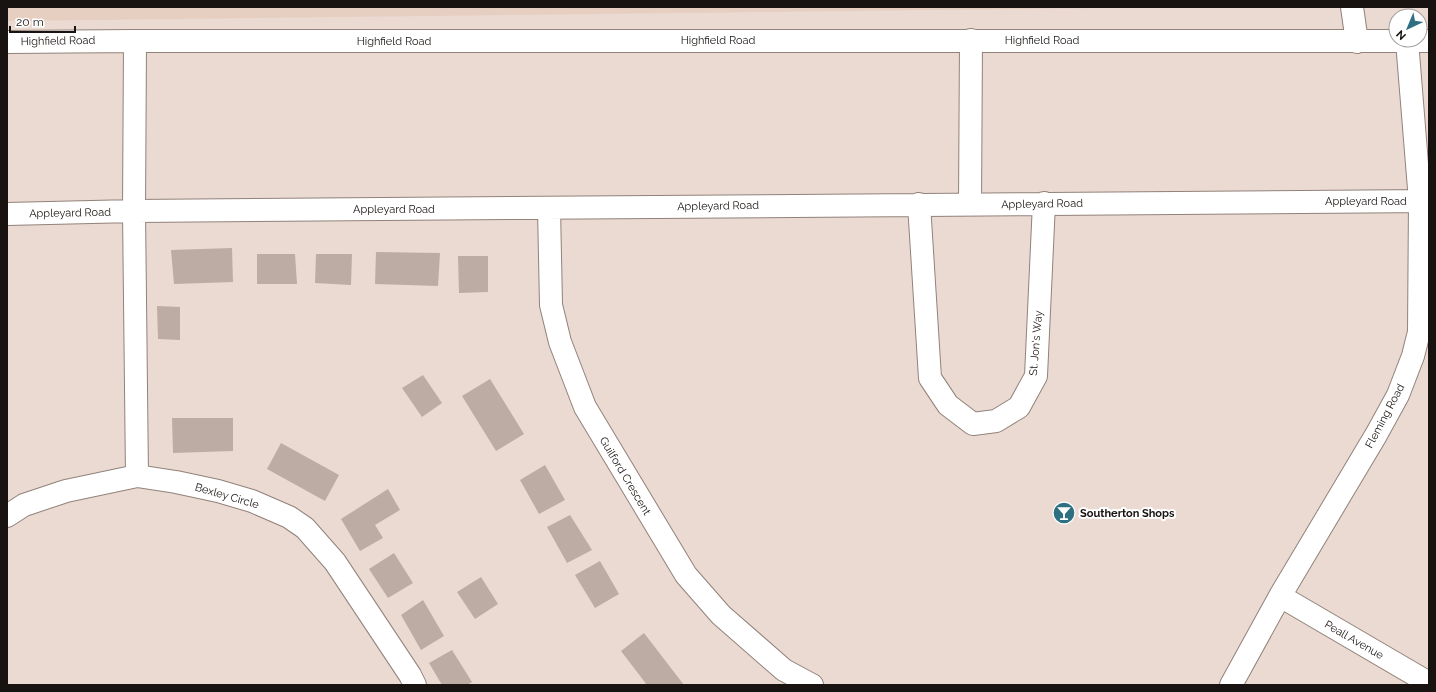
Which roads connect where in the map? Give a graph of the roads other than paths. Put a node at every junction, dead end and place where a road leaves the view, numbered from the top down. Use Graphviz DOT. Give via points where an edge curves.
graph roads {
  1 [pos="1352,7"];
  2 [pos="135,40"];
  3 [pos="971,40"];
  4 [pos="1388,41"];
  5 [pos="7,42"];
  6 [pos="1357,42"];
  7 [pos="1409,48"];
  8 [pos="1424,201"];
  9 [pos="1044,203"];
  10 [pos="920,204"];
  11 [pos="970,204"];
  12 [pos="549,208"];
  13 [pos="134,211"];
  14 [pos="7,214"];
  15 [pos="137,476"];
  16 [pos="7,516"];
  17 [pos="1280,596"];
  18 [pos="1429,683"];
  19 [pos="416,685"];
  20 [pos="812,685"];
  21 [pos="1231,685"];
  1 -- 6 [label="street"];
  2 -- 3 [label="street, Highfield Road"];
  2 -- 5 [label="street, Highfield Road"];
  2 -- 13 [label="street"];
  3 -- 6 [label="street, Highfield Road"];
  3 -- 11 [label="street"];
  4 -- 6 [label="street, Highfield Road"];
  7 -- 8 [label="street, Fleming Road"];
  8 -- 9 [label="street, Appleyard Road"];
  8 -- 17 [label="street, Fleming Road" via="1419,332 1413,356 1398,395"];
  9 -- 10 [label="street, St. Jon's Way" via="1036,376 1020,407 996,421 973,424 948,405 930,378"];
  9 -- 11 [label="street, Appleyard Road"];
  10 -- 11 [label="street, Appleyard Road"];
  10 -- 12 [label="street, Appleyard Road"];
  12 -- 13 [label="street, Appleyard Road"];
  12 -- 20 [label="street, Guilford Crescent" via="551,305 560,342 585,408 686,575 721,615 784,670"];
  13 -- 14 [label="street, Appleyard Road"];
  13 -- 15 [label="street"];
  15 -- 16 [label="street, Bexley Circle" via="66,491 24,505"];
  15 -- 19 [label="street, Bexley Circle" via="204,488 252,501 289,517 305,528 336,562"];
  17 -- 18 [label="street, Peall Avenue"];
  17 -- 21 [label="street, Fleming Road"];
}
